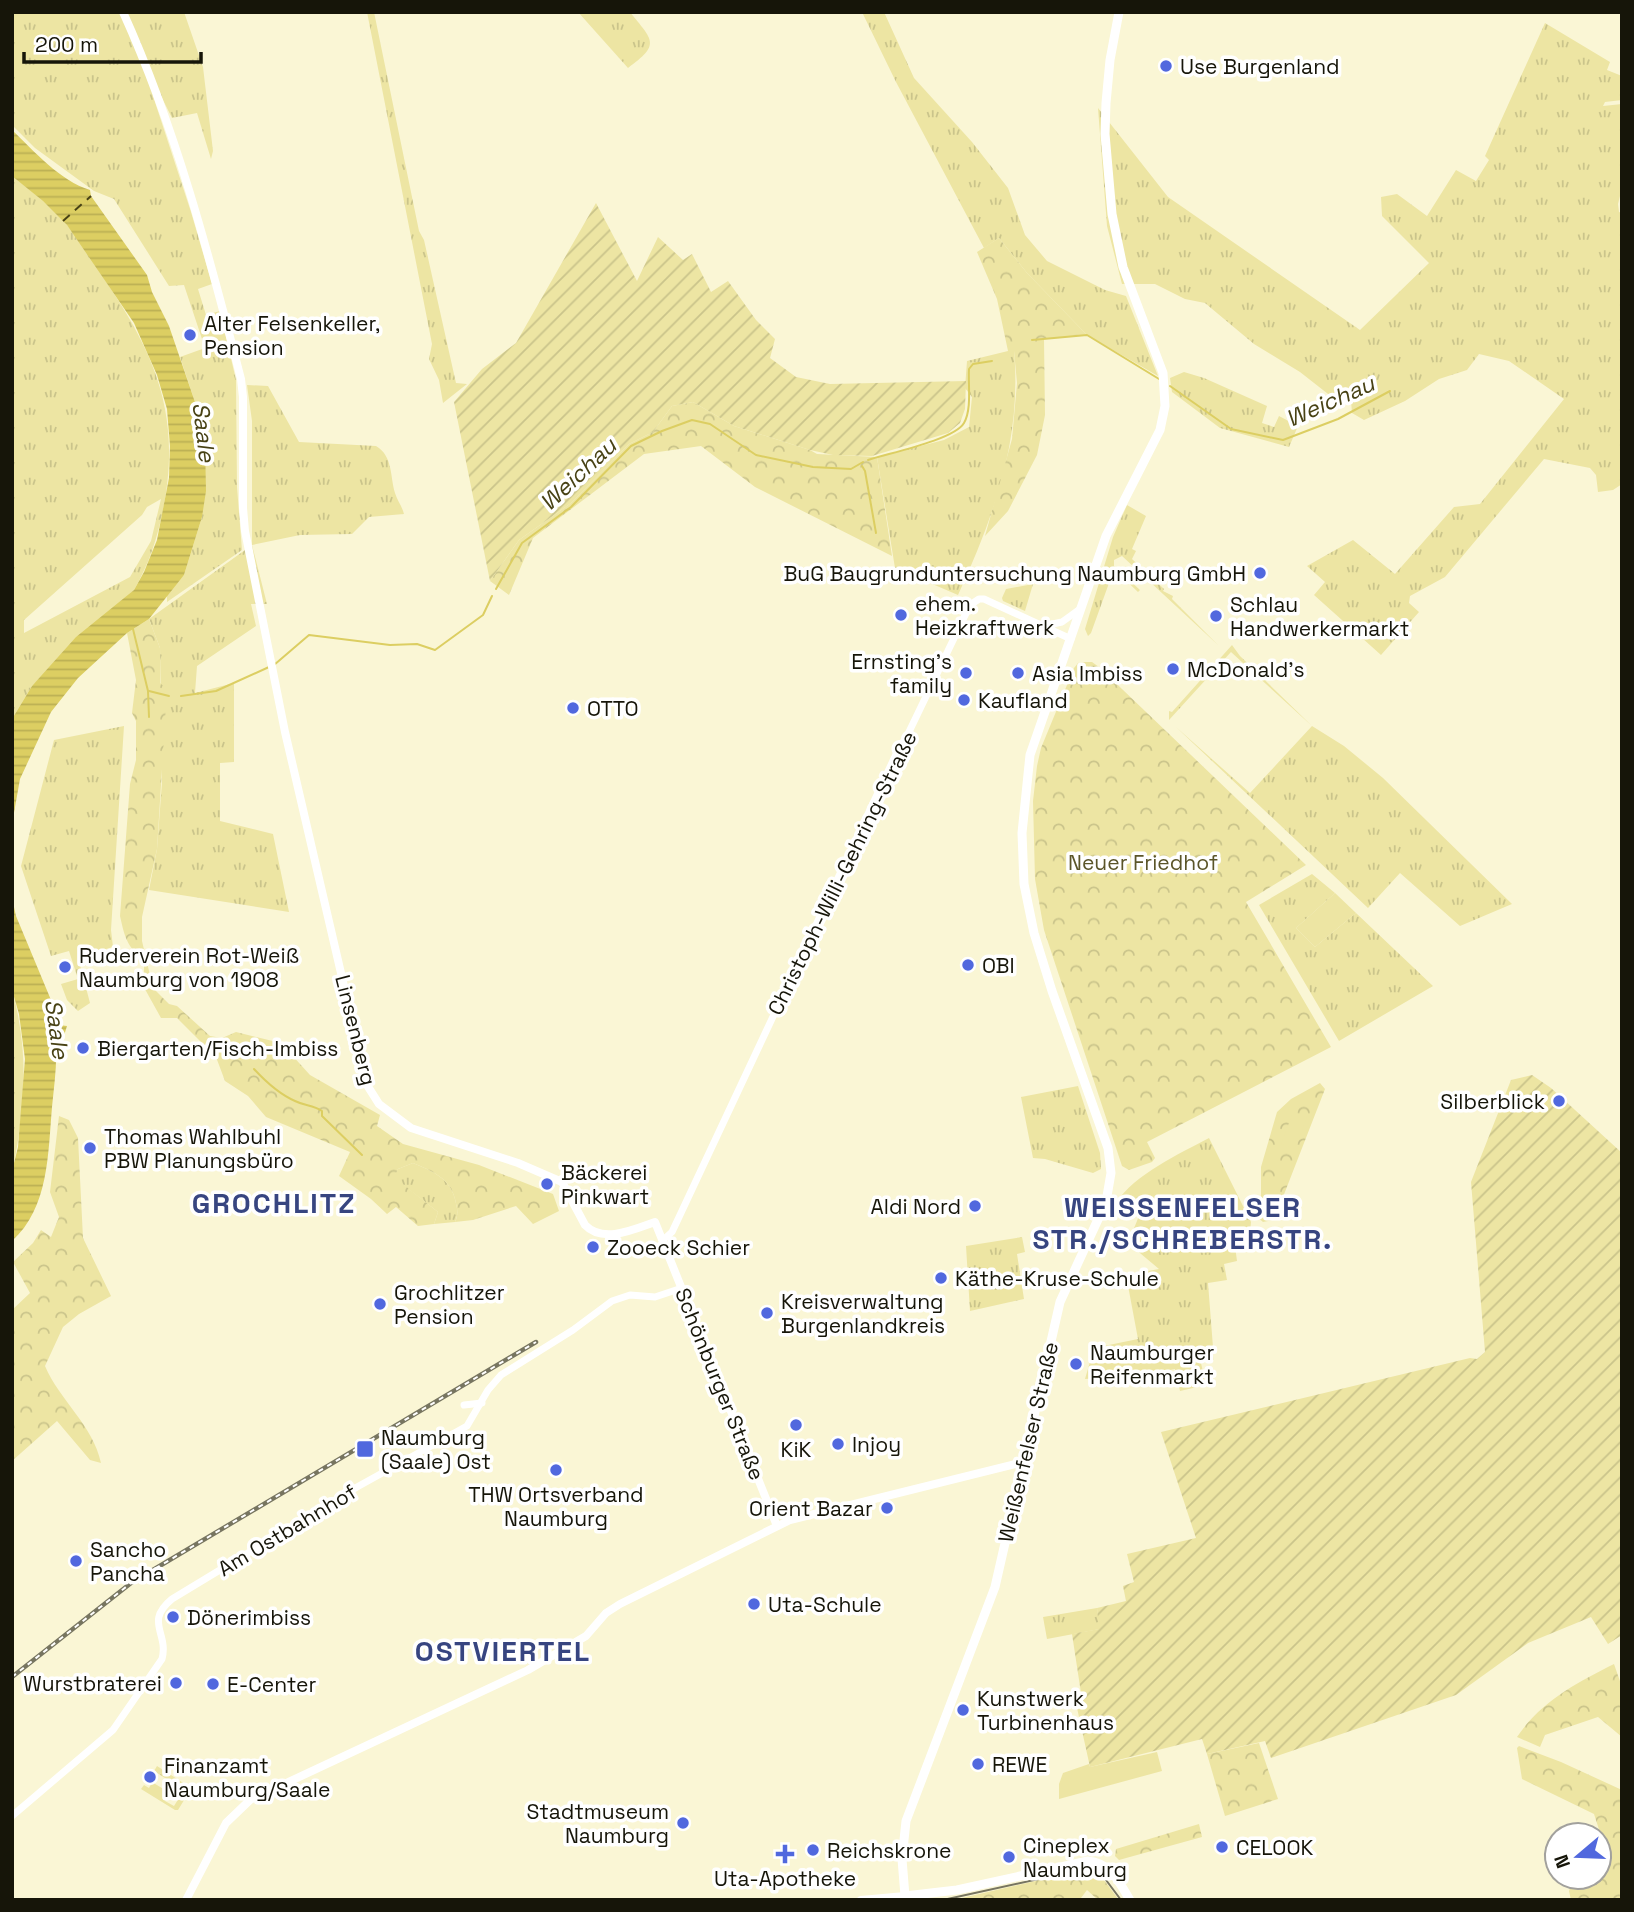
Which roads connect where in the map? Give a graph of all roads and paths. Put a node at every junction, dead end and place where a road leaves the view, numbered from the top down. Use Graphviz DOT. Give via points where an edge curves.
graph roads {
  1 [pos="123,12"];
  2 [pos="1119,12"];
  3 [pos="1083,606"];
  4 [pos="1047,626"];
  5 [pos="1071,639"];
  6 [pos="663,1240"];
  7 [pos="682,1288"];
  8 [pos="482,1403"];
  9 [pos="464,1405"];
  10 [pos="1024,1462"];
  11 [pos="778,1526"];
  12 [pos="12,1816"];
  13 [pos="900,1898"];
  14 [pos="186,1900"];
  15 [pos="861,1900"];
  16 [pos="1130,1900"];
  1 -- 6 [label="main road, Linsenberg" via="192,200 241,379 244,523 363,1074 374,1097 411,1128 562,1182 590,1230 615,1235 655,1222"];
  2 -- 3 [label="main road, Weißenfelser Straße" via="1105,134 1113,226 1127,280 1159,360 1166,398 1160,430 1115,515"];
  3 -- 4 [label="street" via="1062,622"];
  3 -- 5 [label="main road, Weißenfelser Straße"];
  4 -- 5 [label="street, Christoph-Willi-Gehring-Straße"];
  4 -- 6 [label="street, Christoph-Willi-Gehring-Straße" via="985,599 968,608 672,1232"];
  5 -- 10 [label="main road, Weißenfelser Straße" via="1030,755 1022,833 1034,933 1105,1140 1111,1173 1104,1209 1060,1301"];
  6 -- 7 [label="main road, Schönburger Straße"];
  7 -- 8 [label="street" via="659,1296 630,1295 612,1301 501,1375"];
  7 -- 11 [label="main road, Schönburger Straße"];
  8 -- 9 [label="street"];
  8 -- 12 [label="street, Am Ostbahnhof" via="464,1428 172,1599 161,1609 157,1623 162,1659 113,1730"];
  10 -- 11 [label="main road"];
  10 -- 13 [label="main road, Weißenfelser Straße" via="995,1587 906,1821"];
  11 -- 14 [label="main road" via="612,1608 592,1631 528,1670 257,1796 226,1824"];
  13 -- 15 [label="main road"];
  13 -- 16 [label="main road" via="1088,1861 1110,1870"];
}
